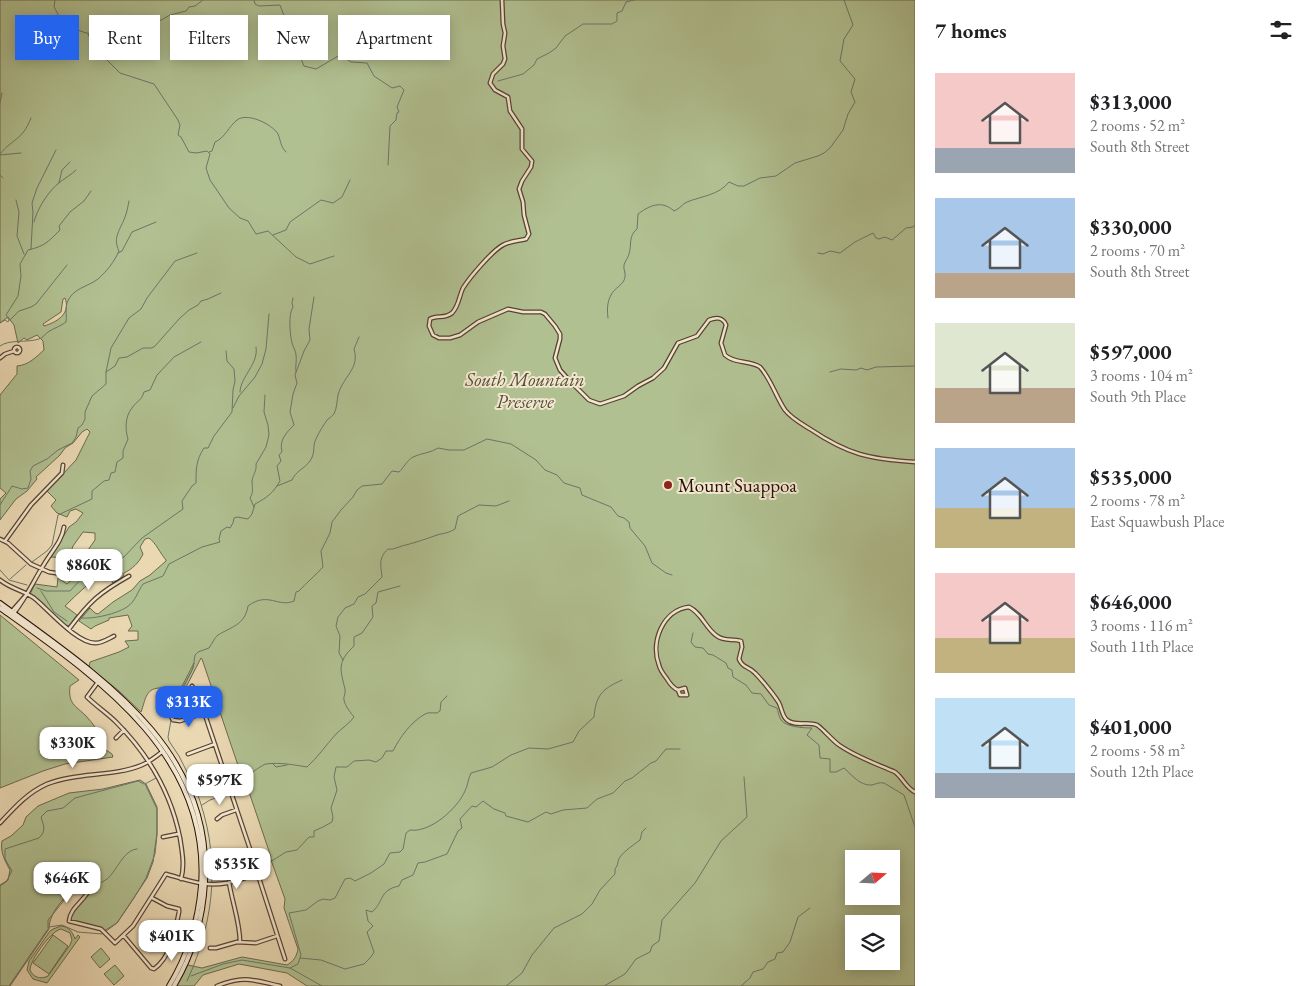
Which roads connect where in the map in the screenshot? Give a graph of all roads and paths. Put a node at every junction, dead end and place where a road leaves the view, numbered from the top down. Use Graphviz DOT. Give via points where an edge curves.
graph roads {
  1 [pos="502,0"];
  2 [pos="14,351"];
  3 [pos="0,358"];
  4 [pos="915,462"];
  5 [pos="63,465"];
  6 [pos="64,527"];
  7 [pos="0,539"];
  8 [pos="5,541"];
  9 [pos="41,569"];
  10 [pos="129,576"];
  11 [pos="67,578"];
  12 [pos="0,580"];
  13 [pos="27,594"];
  14 [pos="0,603"];
  15 [pos="0,608"];
  16 [pos="12,614"];
  17 [pos="69,630"];
  18 [pos="114,636"];
  19 [pos="99,681"];
  20 [pos="192,686"];
  21 [pos="678,690"];
  22 [pos="166,708"];
  23 [pos="204,713"];
  24 [pos="124,730"];
  25 [pos="116,738"];
  26 [pos="214,744"];
  27 [pos="165,750"];
  28 [pos="188,754"];
  29 [pos="148,762"];
  30 [pos="225,776"];
  31 [pos="189,790"];
  32 [pos="915,792"];
  33 [pos="236,810"];
  34 [pos="217,819"];
  35 [pos="0,822"];
  36 [pos="179,833"];
  37 [pos="163,837"];
  38 [pos="224,856"];
  39 [pos="181,879"];
  40 [pos="229,882"];
  41 [pos="87,884"];
  42 [pos="205,884"];
  43 [pos="151,898"];
  44 [pos="124,936"];
  45 [pos="277,936"];
  46 [pos="240,942"];
  47 [pos="170,944"];
  48 [pos="210,948"];
  49 [pos="190,950"];
  50 [pos="285,959"];
  51 [pos="169,986"];
  52 [pos="174,986"];
  53 [pos="218,986"];
  54 [pos="280,986"];
  1 -- 4 [label="street" via="505,60 490,83 492,88 509,98 510,111 522,130 522,149 532,161 519,189 529,235 524,240 504,244 491,254 464,288 453,312 430,320 433,334 440,338 455,337 508,308 540,312 548,317 560,334 555,358 560,370 590,400 600,404 624,396 653,378 663,370 678,343 697,336 709,320 720,318 727,326 721,343 725,354 730,359 760,367 792,416 845,450 886,460"];
  2 -- 3 [label="street"];
  5 -- 8 [label="street" via="62,474 31,505"];
  6 -- 9 [label="street"];
  7 -- 8 [label="street"];
  8 -- 9 [label="street" via="27,562"];
  9 -- 11 [label="street"];
  9 -- 13 [label="street"];
  10 -- 17 [label="street" via="98,595"];
  12 -- 13 [label="street"];
  13 -- 16 [label="street"];
  13 -- 17 [label="street"];
  14 -- 16 [label="street"];
  15 -- 16 [label="street"];
  16 -- 19 [label="street"];
  17 -- 18 [label="street" via="92,643"];
  19 -- 24 [label="street" via="87,697"];
  19 -- 27 [label="street"];
  20 -- 23 [label="street"];
  21 -- 32 [label="street" via="659,667 656,645 667,617 676,610 689,607 719,638 741,641 740,662 755,672 789,722 820,726 840,746 901,776"];
  22 -- 23 [label="street" via="174,720 180,721"];
  23 -- 26 [label="street"];
  24 -- 25 [label="street"];
  24 -- 29 [label="street"];
  26 -- 28 [label="street"];
  26 -- 30 [label="street"];
  27 -- 29 [label="street"];
  27 -- 31 [label="street"];
  29 -- 35 [label="street" via="45,785 23,798"];
  29 -- 36 [label="street" via="166,793"];
  30 -- 31 [label="street"];
  30 -- 33 [label="street"];
  31 -- 42 [label="street" via="198,816"];
  33 -- 34 [label="street"];
  33 -- 38 [label="street" via="250,852 235,858"];
  36 -- 37 [label="street"];
  36 -- 39 [label="street"];
  39 -- 42 [label="street"];
  39 -- 43 [label="street" via="166,874"];
  40 -- 42 [label="street"];
  40 -- 45 [label="street" via="258,875"];
  40 -- 46 [label="street"];
  41 -- 44 [label="street" via="88,894 73,911 70,921 101,929 115,943"];
  42 -- 49 [label="street"];
  43 -- 44 [label="street"];
  43 -- 47 [label="street" via="178,909"];
  44 -- 47 [label="street" via="154,969 161,963"];
  45 -- 46 [label="street" via="256,943"];
  45 -- 50 [label="street"];
  46 -- 48 [label="street"];
  47 -- 49 [label="street"];
  49 -- 51 [label="street"];
  49 -- 52 [label="street"];
  53 -- 54 [label="street" via="245,979"];
}
